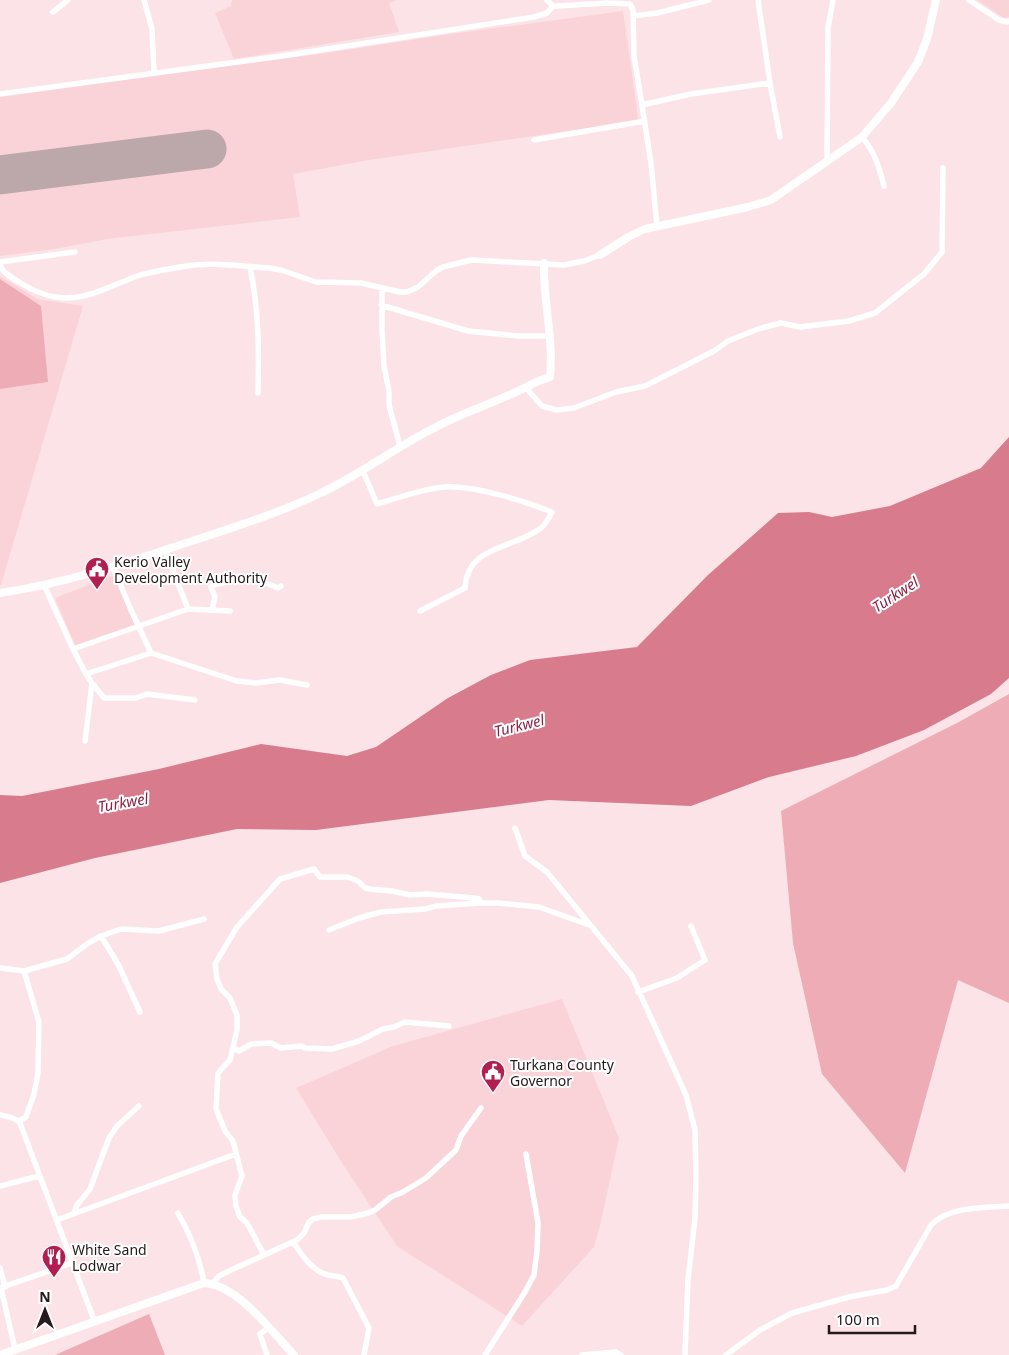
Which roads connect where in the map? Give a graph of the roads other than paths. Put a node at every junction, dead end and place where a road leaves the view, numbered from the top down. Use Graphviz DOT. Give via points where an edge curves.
graph roads {
  1 [pos="68,0"];
  2 [pos="144,0"];
  3 [pos="548,0"];
  4 [pos="709,0"];
  5 [pos="758,0"];
  6 [pos="833,0"];
  7 [pos="936,0"];
  8 [pos="969,0"];
  9 [pos="553,6"];
  10 [pos="53,12"];
  11 [pos="634,16"];
  12 [pos="1009,21"];
  13 [pos="154,72"];
  14 [pos="770,83"];
  15 [pos="0,94"];
  16 [pos="642,105"];
  17 [pos="645,121"];
  18 [pos="780,137"];
  19 [pos="862,137"];
  20 [pos="534,140"];
  21 [pos="827,161"];
  22 [pos="943,168"];
  23 [pos="884,186"];
  24 [pos="657,226"];
  25 [pos="75,252"];
  26 [pos="600,255"];
  27 [pos="0,264"];
  28 [pos="544,264"];
  29 [pos="250,267"];
  30 [pos="382,288"];
  31 [pos="381,305"];
  32 [pos="551,336"];
  33 [pos="526,388"];
  34 [pos="258,393"];
  35 [pos="400,446"];
  36 [pos="363,471"];
  37 [pos="165,550"];
  38 [pos="113,567"];
  39 [pos="44,585"];
  40 [pos="281,586"];
  41 [pos="0,593"];
  42 [pos="188,609"];
  43 [pos="212,610"];
  44 [pos="230,611"];
  45 [pos="420,611"];
  46 [pos="139,627"];
  47 [pos="73,650"];
  48 [pos="151,652"];
  49 [pos="86,674"];
  50 [pos="92,683"];
  51 [pos="307,685"];
  52 [pos="195,700"];
  53 [pos="85,741"];
  54 [pos="515,828"];
  55 [pos="481,903"];
  56 [pos="204,919"];
  57 [pos="589,925"];
  58 [pos="691,926"];
  59 [pos="329,930"];
  60 [pos="100,936"];
  61 [pos="0,968"];
  62 [pos="24,972"];
  63 [pos="638,992"];
  64 [pos="140,1012"];
  65 [pos="449,1026"];
  66 [pos="233,1048"];
  67 [pos="138,1106"];
  68 [pos="481,1108"];
  69 [pos="0,1115"];
  70 [pos="19,1121"];
  71 [pos="236,1154"];
  72 [pos="526,1154"];
  73 [pos="39,1176"];
  74 [pos="0,1186"];
  75 [pos="1009,1206"];
  76 [pos="178,1213"];
  77 [pos="74,1214"];
  78 [pos="57,1220"];
  79 [pos="293,1242"];
  80 [pos="264,1255"];
  81 [pos="72,1263"];
  82 [pos="0,1268"];
  83 [pos="204,1283"];
  84 [pos="213,1283"];
  85 [pos="2,1288"];
  86 [pos="94,1320"];
  87 [pos="268,1328"];
  88 [pos="15,1349"];
  89 [pos="0,1355"];
  90 [pos="267,1355"];
  91 [pos="294,1355"];
  92 [pos="364,1355"];
  93 [pos="485,1355"];
  94 [pos="582,1355"];
  95 [pos="621,1355"];
  96 [pos="685,1355"];
  97 [pos="726,1355"];
  1 -- 10 [label="street"];
  2 -- 13 [label="street" via="152,29"];
  3 -- 9 [label="street"];
  4 -- 11 [label="street"];
  5 -- 14 [label="street"];
  6 -- 21 [label="street" via="828,28"];
  7 -- 19 [label="street" via="918,62 891,103"];
  8 -- 12 [label="street" via="999,20"];
  9 -- 11 [label="street" via="624,3 630,4"];
  9 -- 13 [label="street" via="547,13 510,21"];
  11 -- 16 [label="street" via="634,56"];
  13 -- 15 [label="street"];
  14 -- 16 [label="street" via="691,94"];
  14 -- 18 [label="street"];
  16 -- 17 [label="street"];
  17 -- 20 [label="street"];
  17 -- 24 [label="street"];
  19 -- 21 [label="street"];
  19 -- 23 [label="street" via="876,158"];
  21 -- 24 [label="street" via="771,200"];
  22 -- 33 [label="street" via="942,252 924,274 875,313 849,321 800,327 781,323 758,329 728,341 645,386 616,392 574,408 556,410 542,406"];
  24 -- 26 [label="street" via="630,236"];
  25 -- 27 [label="street"];
  26 -- 28 [label="street" via="564,265"];
  27 -- 29 [label="street" via="2,270 28,287 60,299 79,298 160,270 196,265"];
  28 -- 30 [label="street" via="472,260 443,266 407,292"];
  28 -- 32 [label="street"];
  29 -- 30 [label="street" via="281,270 316,282 361,283"];
  29 -- 34 [label="street" via="257,307"];
  30 -- 31 [label="street"];
  31 -- 32 [label="street" via="468,331"];
  31 -- 35 [label="street" via="389,405"];
  32 -- 33 [label="street" via="550,377"];
  33 -- 35 [label="street"];
  35 -- 36 [label="street"];
  36 -- 37 [label="street" via="320,494"];
  36 -- 45 [label="street" via="377,504 444,487 485,492 552,512 542,528 474,562 467,573 465,588"];
  37 -- 38 [label="street"];
  37 -- 42 [label="street"];
  38 -- 39 [label="street"];
  38 -- 46 [label="street"];
  39 -- 41 [label="street"];
  39 -- 47 [label="street"];
  40 -- 43 [label="street" via="278,588 245,578 214,584 211,587 215,597"];
  42 -- 43 [label="street"];
  42 -- 46 [label="street"];
  43 -- 44 [label="street"];
  46 -- 47 [label="street"];
  46 -- 48 [label="street"];
  47 -- 49 [label="street"];
  48 -- 49 [label="street"];
  48 -- 51 [label="street" via="237,681 280,680"];
  49 -- 50 [label="street"];
  50 -- 52 [label="street" via="104,698 110,699 147,694"];
  50 -- 53 [label="street"];
  54 -- 57 [label="street" via="525,856 547,872"];
  55 -- 57 [label="street" via="539,907"];
  55 -- 59 [label="street" via="381,912"];
  55 -- 66 [label="street" via="474,898 427,894 410,896 365,888 347,877 320,877 314,869 280,879 238,927 215,964 221,989 230,998 237,1015"];
  56 -- 60 [label="street" via="158,930 120,929"];
  57 -- 63 [label="street" via="632,976"];
  58 -- 63 [label="street" via="705,960 676,978"];
  60 -- 62 [label="street" via="67,959"];
  60 -- 64 [label="street" via="118,964"];
  61 -- 62 [label="street"];
  62 -- 70 [label="street" via="39,1022 38,1073 28,1112"];
  63 -- 96 [label="street" via="686,1095 695,1130 695,1218"];
  65 -- 66 [label="street" via="405,1022 332,1049 282,1048 271,1043 251,1044 239,1051"];
  66 -- 71 [label="street" via="230,1060 218,1073 216,1110 233,1141"];
  67 -- 77 [label="street" via="109,1138 90,1189 76,1205"];
  68 -- 79 [label="street" via="461,1136 456,1150 426,1178 368,1213 313,1219"];
  69 -- 70 [label="street"];
  70 -- 73 [label="street"];
  71 -- 77 [label="street"];
  71 -- 80 [label="street" via="242,1176 235,1195 236,1206"];
  72 -- 93 [label="street" via="538,1223 534,1275"];
  73 -- 74 [label="street"];
  73 -- 78 [label="street"];
  75 -- 97 [label="street" via="977,1208 938,1218 896,1286 792,1313 760,1330"];
  76 -- 83 [label="street"];
  77 -- 78 [label="street"];
  78 -- 81 [label="street"];
  79 -- 80 [label="street"];
  79 -- 92 [label="street" via="316,1269 328,1276 343,1278 370,1328"];
  80 -- 84 [label="street" via="219,1276"];
  81 -- 85 [label="street"];
  81 -- 86 [label="street"];
  82 -- 85 [label="street"];
  83 -- 84 [label="street"];
  83 -- 86 [label="street"];
  84 -- 87 [label="street" via="231,1292"];
  85 -- 88 [label="street"];
  86 -- 88 [label="street"];
  87 -- 90 [label="street" via="260,1334"];
  87 -- 91 [label="street"];
  88 -- 89 [label="street"];
  94 -- 95 [label="street" via="616,1352"];
}
